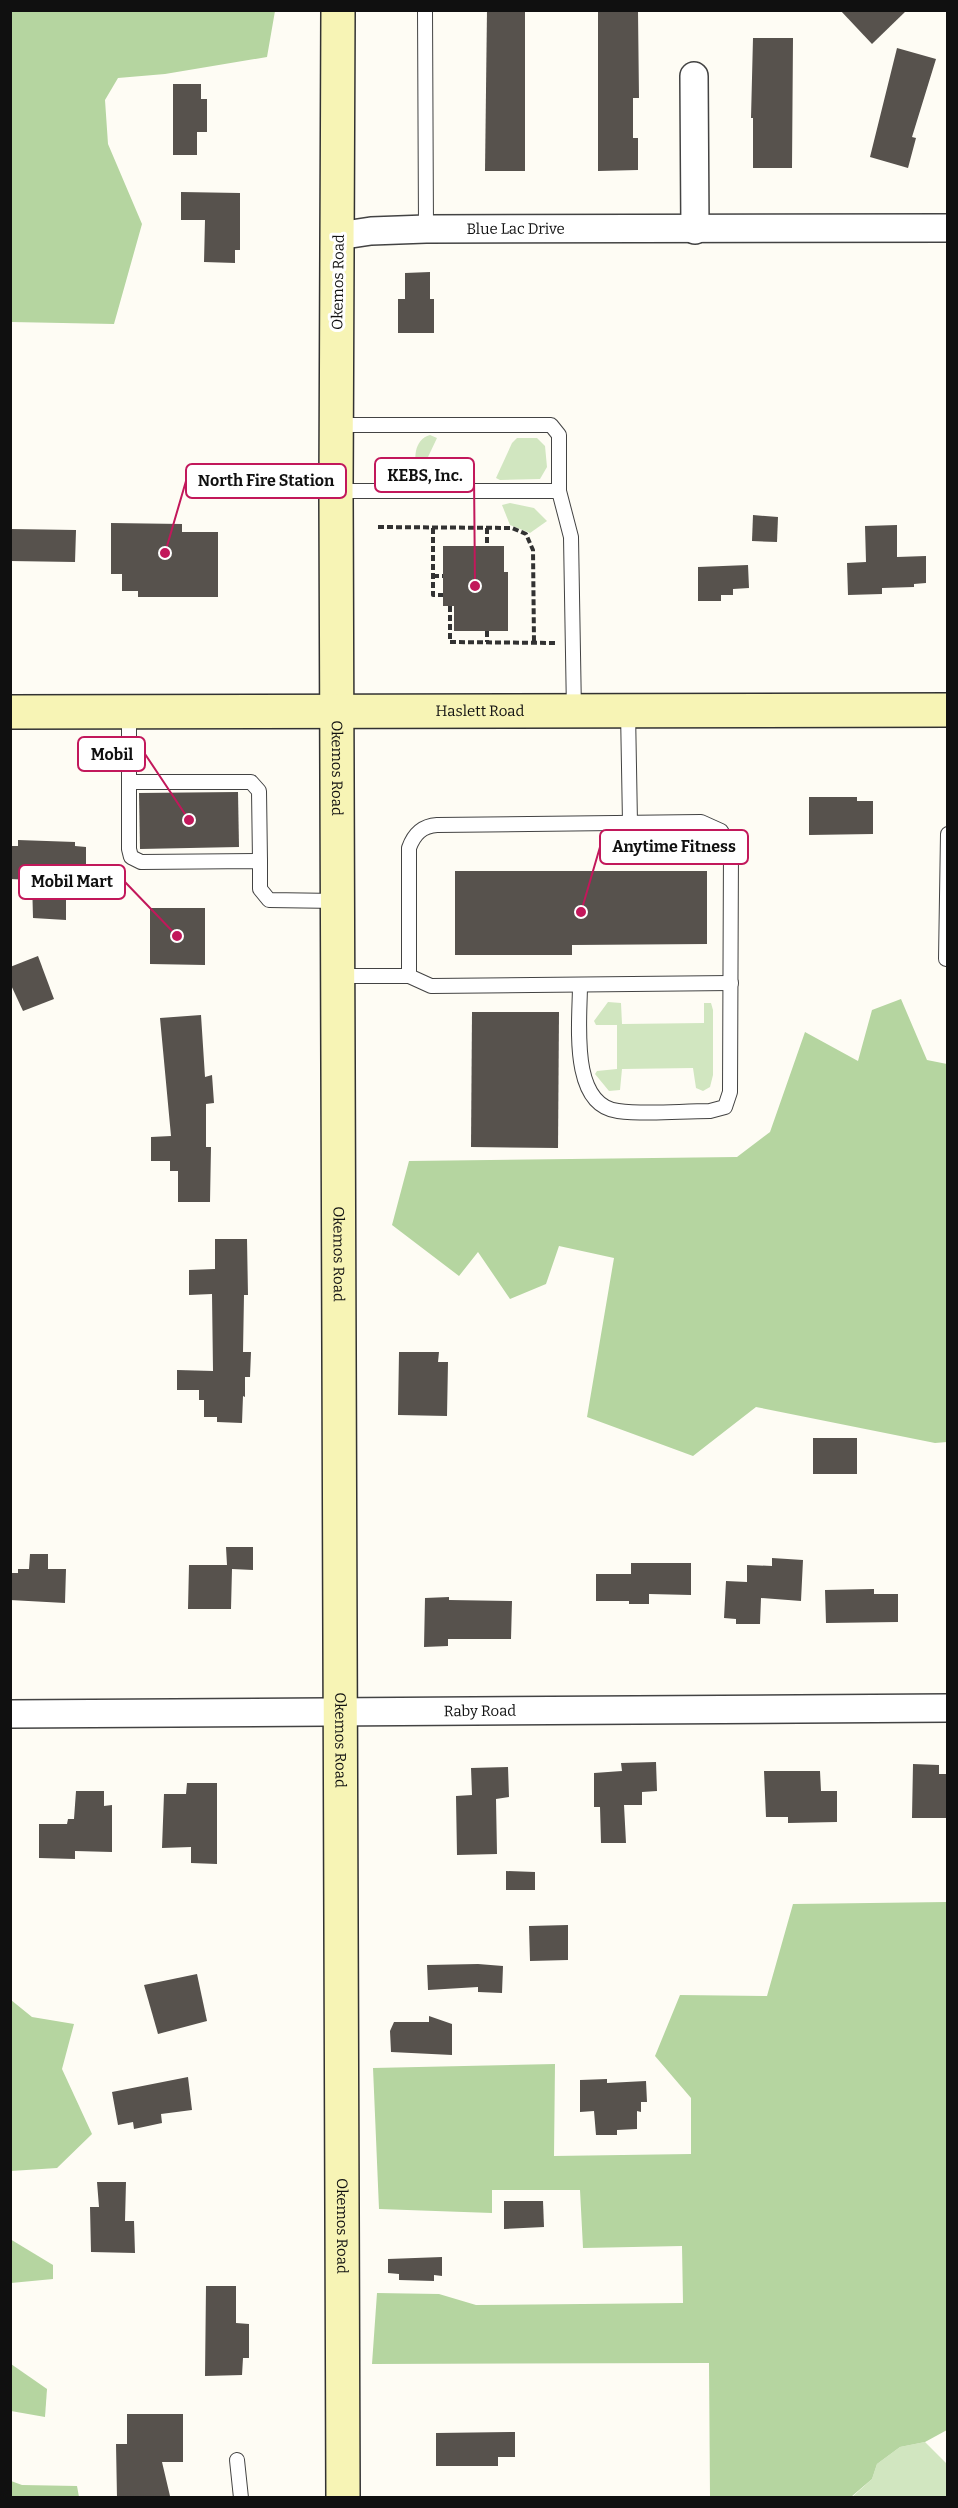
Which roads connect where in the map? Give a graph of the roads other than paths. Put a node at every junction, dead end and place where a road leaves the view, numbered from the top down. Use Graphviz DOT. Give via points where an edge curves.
graph roads {
  1 [pos="338,10"];
  2 [pos="425,10"];
  3 [pos="694,76"];
  4 [pos="948,228"];
  5 [pos="426,229"];
  6 [pos="695,230"];
  7 [pos="338,236"];
  8 [pos="336,425"];
  9 [pos="336,491"];
  10 [pos="559,491"];
  11 [pos="948,710"];
  12 [pos="628,711"];
  13 [pos="10,712"];
  14 [pos="574,712"];
  15 [pos="129,713"];
  16 [pos="337,713"];
  17 [pos="130,782"];
  18 [pos="630,823"];
  19 [pos="948,834"];
  20 [pos="260,861"];
  21 [pos="338,901"];
  22 [pos="946,959"];
  23 [pos="338,976"];
  24 [pos="409,976"];
  25 [pos="731,983"];
  26 [pos="580,985"];
  27 [pos="948,1708"];
  28 [pos="339,1712"];
  29 [pos="10,1714"];
  30 [pos="237,2460"];
  31 [pos="242,2498"];
  32 [pos="343,2498"];
  1 -- 7 [label="street, Okemos Road"];
  2 -- 5 [label="lane"];
  3 -- 6 [label="street"];
  4 -- 6 [label="street, Blue Lac Drive"];
  5 -- 6 [label="street, Blue Lac Drive"];
  5 -- 7 [label="street, Blue Lac Drive"];
  7 -- 8 [label="street, Okemos Road"];
  8 -- 9 [label="street, Okemos Road"];
  8 -- 10 [label="lane" via="551,425 559,435"];
  9 -- 10 [label="lane"];
  9 -- 16 [label="street, Okemos Road"];
  10 -- 14 [label="lane" via="571,537"];
  11 -- 12 [label="street, Haslett Road"];
  12 -- 14 [label="street, Haslett Road"];
  12 -- 18 [label="lane"];
  13 -- 15 [label="street, Haslett Road"];
  14 -- 16 [label="street, Haslett Road"];
  15 -- 16 [label="street, Haslett Road"];
  15 -- 17 [label="lane"];
  16 -- 21 [label="street, Okemos Road"];
  17 -- 20 [label="lane" via="217,787 244,781 256,786"];
  17 -- 20 [label="lane" via="131,857 141,862 176,855 218,855"];
  18 -- 24 [label="lane" via="423,828 409,848"];
  18 -- 25 [label="lane" via="701,822 715,827 727,839 731,848"];
  19 -- 22 [label="lane"];
  20 -- 21 [label="lane" via="260,889 269,900"];
  21 -- 23 [label="street, Okemos Road"];
  23 -- 24 [label="lane"];
  23 -- 28 [label="street, Okemos Road"];
  24 -- 26 [label="lane" via="431,986"];
  25 -- 26 [label="lane"];
  25 -- 26 [label="lane" via="730,1092 725,1107 710,1111 616,1111 599,1102 586,1086 581,1066"];
  27 -- 28 [label="street, Raby Road"];
  28 -- 29 [label="street, Raby Road"];
  28 -- 32 [label="street, Okemos Road"];
  30 -- 31 [label="lane"];
}
